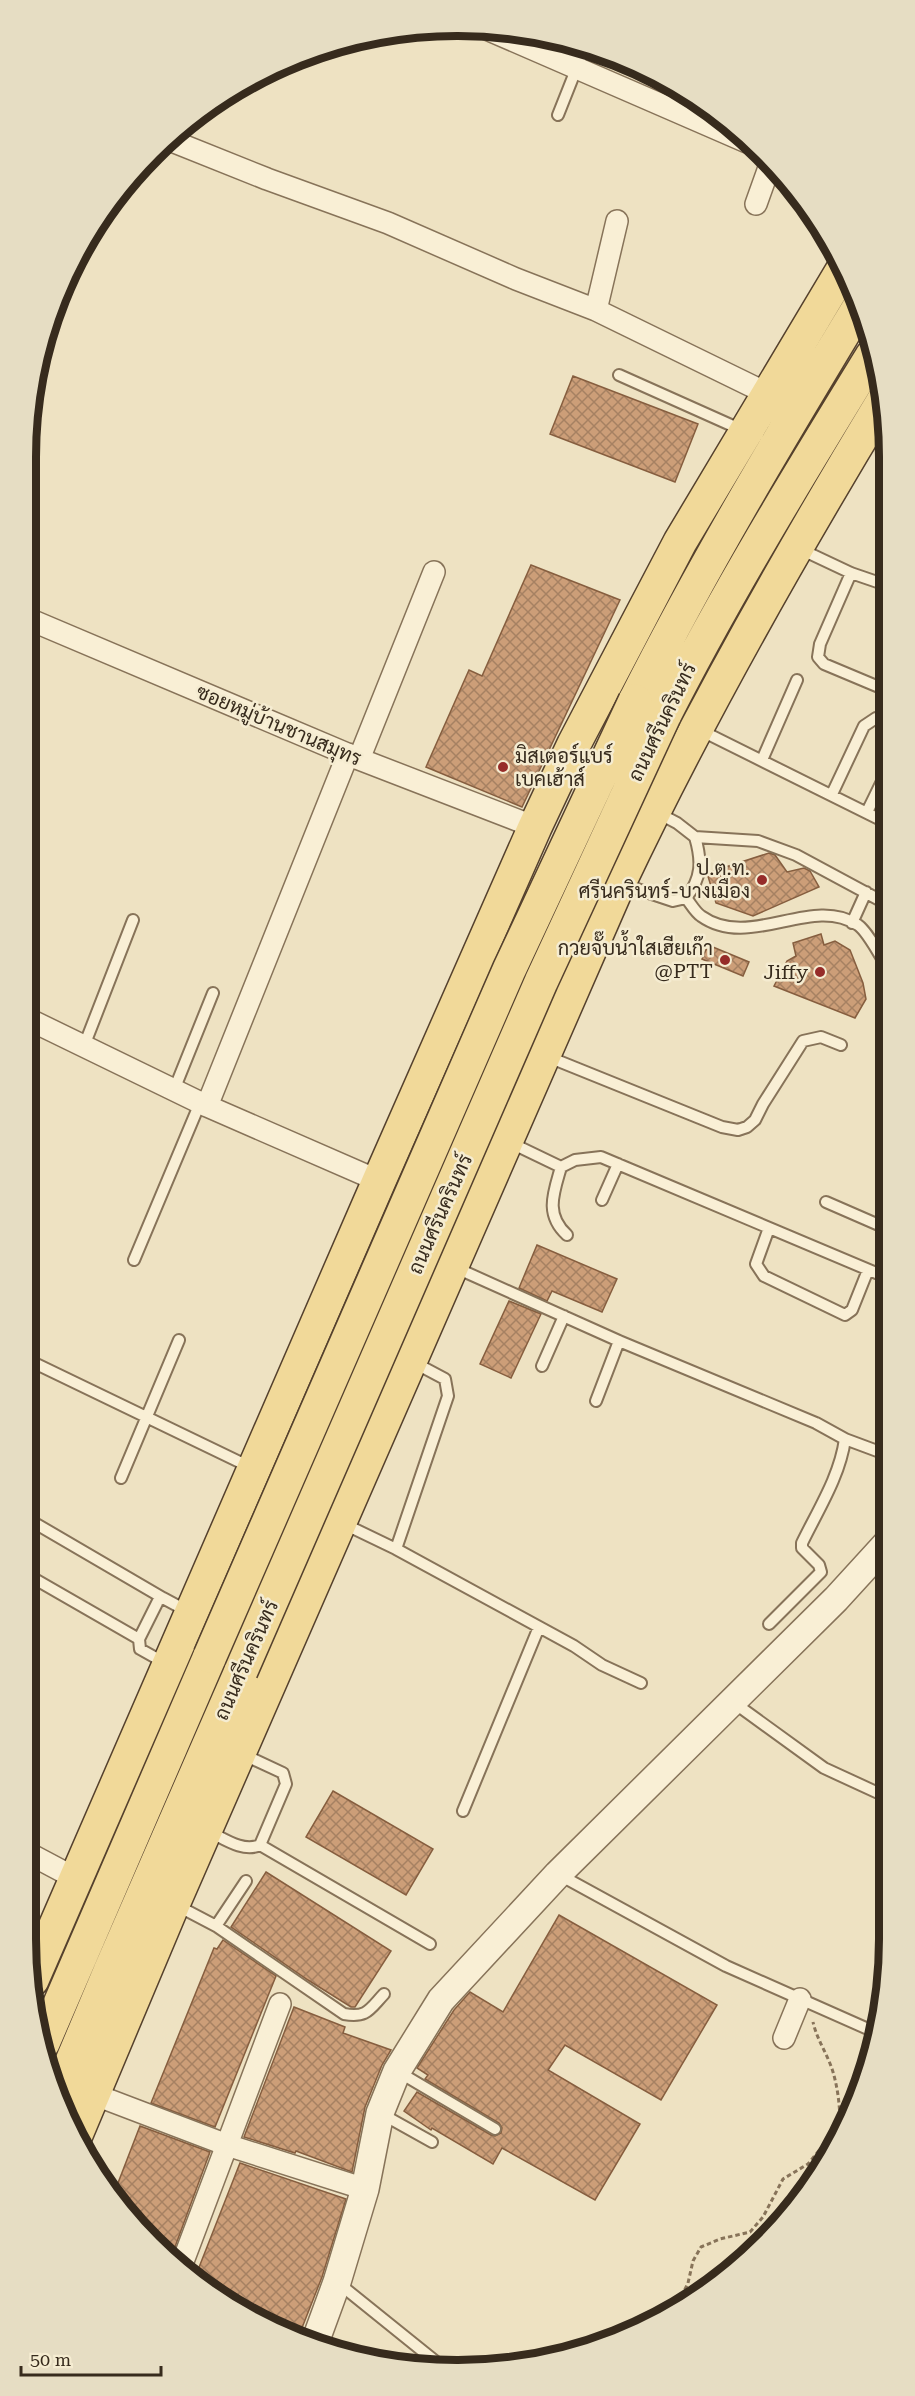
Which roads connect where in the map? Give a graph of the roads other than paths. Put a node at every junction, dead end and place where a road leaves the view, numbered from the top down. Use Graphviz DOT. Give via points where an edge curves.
graph roads {
  1 [pos="512,40"];
  2 [pos="582,54"];
  3 [pos="576,67"];
  4 [pos="558,115"];
  5 [pos="725,132"];
  6 [pos="177,143"];
  7 [pos="767,172"];
  8 [pos="756,204"];
  9 [pos="617,221"];
  10 [pos="839,277"];
  11 [pos="596,310"];
  12 [pos="854,315"];
  13 [pos="868,362"];
  14 [pos="619,375"];
  15 [pos="768,394"];
  16 [pos="877,421"];
  17 [pos="745,431"];
  18 [pos="795,547"];
  19 [pos="434,572"];
  20 [pos="852,573"];
  21 [pos="879,583"];
  22 [pos="36,622"];
  23 [pos="797,680"];
  24 [pos="879,687"];
  25 [pos="879,719"];
  26 [pos="696,728"];
  27 [pos="353,757"];
  28 [pos="762,760"];
  29 [pos="879,787"];
  30 [pos="832,794"];
  31 [pos="653,810"];
  32 [pos="867,812"];
  33 [pos="879,819"];
  34 [pos="535,827"];
  35 [pos="696,837"];
  36 [pos="620,883"];
  37 [pos="866,892"];
  38 [pos="686,898"];
  39 [pos="879,899"];
  40 [pos="133,920"];
  41 [pos="852,922"];
  42 [pos="879,955"];
  43 [pos="213,993"];
  44 [pos="36,1023"];
  45 [pos="841,1045"];
  46 [pos="84,1046"];
  47 [pos="543,1055"];
  48 [pos="433,1059"];
  49 [pos="174,1090"];
  50 [pos="525,1096"];
  51 [pos="204,1104"];
  52 [pos="506,1140"];
  53 [pos="618,1164"];
  54 [pos="561,1167"];
  55 [pos="379,1181"];
  56 [pos="602,1200"];
  57 [pos="826,1203"];
  58 [pos="879,1225"];
  59 [pos="769,1228"];
  60 [pos="567,1235"];
  61 [pos="134,1260"];
  62 [pos="451,1266"];
  63 [pos="868,1270"];
  64 [pos="879,1274"];
  65 [pos="330,1295"];
  66 [pos="564,1316"];
  67 [pos="179,1340"];
  68 [pos="619,1341"];
  69 [pos="416,1347"];
  70 [pos="36,1364"];
  71 [pos="542,1366"];
  72 [pos="596,1401"];
  73 [pos="148,1418"];
  74 [pos="845,1439"];
  75 [pos="879,1452"];
  76 [pos="254,1469"];
  77 [pos="121,1478"];
  78 [pos="340,1522"];
  79 [pos="36,1524"];
  80 [pos="396,1549"];
  81 [pos="879,1552"];
  82 [pos="36,1580"];
  83 [pos="177,1606"];
  84 [pos="769,1624"];
  85 [pos="539,1627"];
  86 [pos="139,1639"];
  87 [pos="168,1665"];
  88 [pos="641,1683"];
  89 [pos="733,1702"];
  90 [pos="239,1753"];
  91 [pos="879,1793"];
  92 [pos="463,1812"];
  93 [pos="206,1830"];
  94 [pos="260,1845"];
  95 [pos="36,1857"];
  96 [pos="558,1874"];
  97 [pos="75,1878"];
  98 [pos="246,1881"];
  99 [pos="173,1904"];
  100 [pos="216,1926"];
  101 [pos="430,1944"];
  102 [pos="37,1968"];
  103 [pos="384,1994"];
  104 [pos="804,2001"];
  105 [pos="280,2004"];
  106 [pos="869,2030"];
  107 [pos="47,2034"];
  108 [pos="784,2038"];
  109 [pos="397,2070"];
  110 [pos="62,2085"];
  111 [pos="93,2094"];
  112 [pos="380,2113"];
  113 [pos="80,2126"];
  114 [pos="495,2129"];
  115 [pos="432,2142"];
  116 [pos="227,2145"];
  117 [pos="366,2189"];
  118 [pos="184,2258"];
  119 [pos="337,2282"];
  120 [pos="317,2336"];
  121 [pos="431,2359"];
  1 -- 3 [label="street"];
  2 -- 3 [label="lane"];
  3 -- 4 [label="lane"];
  3 -- 5 [label="street"];
  6 -- 11 [label="street" via="388,223"];
  7 -- 8 [label="street"];
  9 -- 11 [label="street"];
  10 -- 15 [label="main road"];
  11 -- 15 [label="street"];
  12 -- 107 [label="main road, ถนนศรีนครินทร์, bridge" via="681,611 508,970"];
  13 -- 110 [label="main road, ถนนศรีนครินทร์, bridge" via="762,535 664,716 541,982"];
  14 -- 17 [label="lane"];
  15 -- 17 [label="main road"];
  16 -- 18 [label="main road, ถนนศรีนครินทร์"];
  17 -- 34 [label="main road" via="613,666"];
  18 -- 20 [label="lane"];
  18 -- 26 [label="main road, ถนนศรีนครินทร์"];
  19 -- 27 [label="street"];
  20 -- 21 [label="lane"];
  20 -- 24 [label="lane" via="820,644 818,657"];
  22 -- 27 [label="street, ซอยหมู่บ้านชานสมุทร"];
  23 -- 28 [label="lane"];
  25 -- 30 [label="lane" via="864,726"];
  26 -- 28 [label="lane"];
  26 -- 31 [label="main road, ถนนศรีนครินทร์"];
  27 -- 34 [label="street, ซอยหมู่บ้านชานสมุทร"];
  27 -- 51 [label="street"];
  28 -- 30 [label="lane"];
  29 -- 32 [label="lane"];
  30 -- 32 [label="lane"];
  31 -- 35 [label="lane"];
  31 -- 36 [label="main road, ถนนศรีนครินทร์"];
  32 -- 33 [label="lane"];
  34 -- 48 [label="main road"];
  35 -- 37 [label="lane" via="758,842 796,855"];
  35 -- 38 [label="lane" via="700,860 696,885"];
  36 -- 38 [label="lane" via="673,901"];
  36 -- 47 [label="main road, ถนนศรีนครินทร์"];
  37 -- 39 [label="lane"];
  37 -- 41 [label="lane"];
  38 -- 41 [label="lane" via="701,915 724,927 744,929 828,915"];
  40 -- 46 [label="lane"];
  41 -- 42 [label="lane" via="860,927"];
  43 -- 49 [label="lane"];
  44 -- 46 [label="street"];
  45 -- 47 [label="lane" via="821,1037 803,1041 755,1120 738,1130"];
  46 -- 49 [label="street"];
  47 -- 50 [label="main road, ถนนศรีนครินทร์"];
  48 -- 50 [label="main road" via="439,1097 463,1121 496,1118"];
  48 -- 55 [label="main road"];
  49 -- 51 [label="street"];
  50 -- 52 [label="main road, ถนนศรีนครินทร์"];
  51 -- 55 [label="street"];
  51 -- 61 [label="lane"];
  52 -- 54 [label="lane"];
  52 -- 62 [label="main road, ถนนศรีนครินทร์"];
  53 -- 54 [label="lane" via="600,1157 575,1160"];
  53 -- 56 [label="lane"];
  53 -- 59 [label="lane"];
  54 -- 60 [label="lane" via="552,1204 557,1226"];
  55 -- 65 [label="main road"];
  57 -- 58 [label="lane"];
  59 -- 63 [label="lane"];
  59 -- 63 [label="lane" via="756,1264 764,1276 844,1315 852,1310"];
  62 -- 66 [label="lane"];
  62 -- 69 [label="main road, ถนนศรีนครินทร์"];
  63 -- 64 [label="lane"];
  65 -- 69 [label="main road" via="362,1275 396,1275 417,1294 422,1316"];
  65 -- 76 [label="main road"];
  66 -- 68 [label="lane"];
  66 -- 71 [label="lane"];
  67 -- 73 [label="lane"];
  68 -- 72 [label="lane"];
  68 -- 74 [label="lane" via="816,1423"];
  69 -- 78 [label="main road, ถนนศรีนครินทร์"];
  69 -- 80 [label="lane" via="446,1379 448,1396"];
  70 -- 73 [label="lane"];
  73 -- 76 [label="lane"];
  73 -- 77 [label="lane"];
  74 -- 75 [label="lane"];
  74 -- 84 [label="lane" via="843,1455 802,1543 820,1572"];
  76 -- 83 [label="main road"];
  78 -- 80 [label="lane"];
  78 -- 90 [label="main road, ถนนศรีนครินทร์"];
  79 -- 83 [label="lane"];
  80 -- 85 [label="lane"];
  81 -- 89 [label="street"];
  82 -- 86 [label="lane"];
  83 -- 86 [label="lane" via="158,1601"];
  83 -- 87 [label="main road"];
  85 -- 88 [label="lane"];
  85 -- 92 [label="lane"];
  86 -- 87 [label="lane" via="140,1649"];
  87 -- 97 [label="main road"];
  89 -- 91 [label="lane" via="824,1768"];
  89 -- 96 [label="street"];
  90 -- 93 [label="main road, ถนนศรีนครินทร์"];
  90 -- 94 [label="lane" via="283,1773 286,1784"];
  93 -- 94 [label="lane" via="245,1848"];
  93 -- 99 [label="main road, ถนนศรีนครินทร์"];
  94 -- 101 [label="lane"];
  95 -- 97 [label="street"];
  96 -- 104 [label="lane" via="726,1966"];
  96 -- 109 [label="street" via="441,2000"];
  97 -- 102 [label="main road"];
  98 -- 100 [label="lane"];
  99 -- 100 [label="lane"];
  99 -- 111 [label="main road, ถนนศรีนครินทร์"];
  100 -- 103 [label="lane" via="344,2014 366,2014"];
  104 -- 106 [label="lane"];
  104 -- 108 [label="street"];
  105 -- 116 [label="street"];
  109 -- 112 [label="street"];
  109 -- 114 [label="lane"];
  111 -- 113 [label="main road, ถนนศรีนครินทร์"];
  111 -- 116 [label="street"];
  112 -- 115 [label="lane"];
  112 -- 117 [label="street"];
  116 -- 117 [label="street"];
  116 -- 118 [label="street"];
  117 -- 119 [label="street"];
  119 -- 120 [label="street"];
  119 -- 121 [label="lane"];
}
